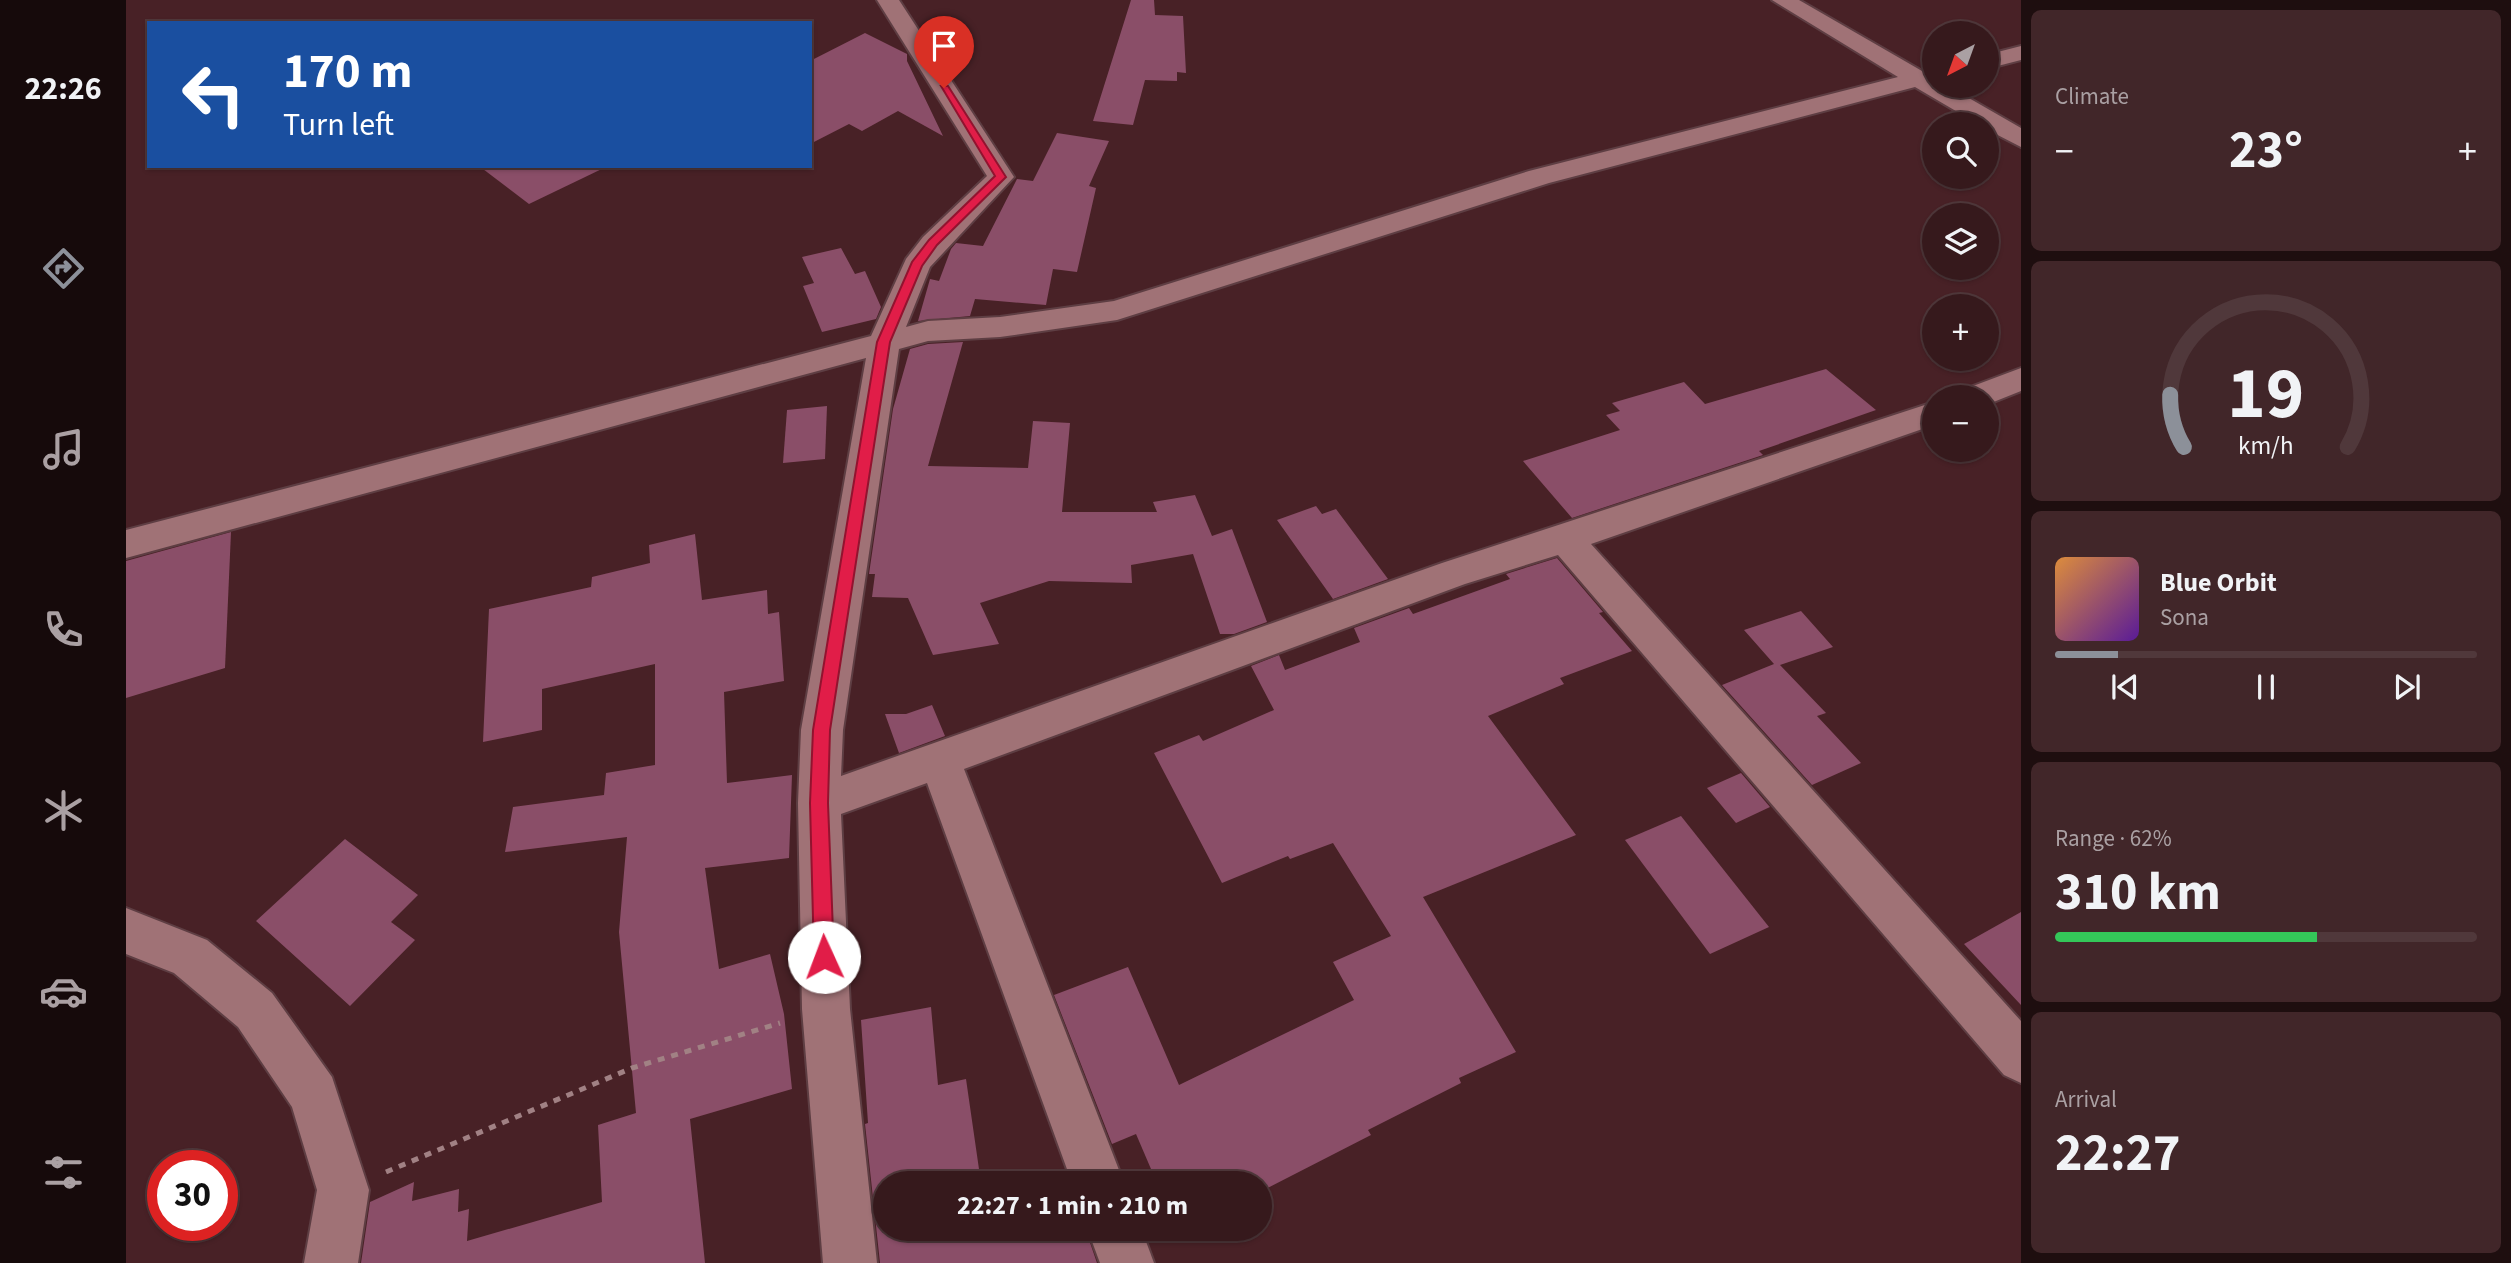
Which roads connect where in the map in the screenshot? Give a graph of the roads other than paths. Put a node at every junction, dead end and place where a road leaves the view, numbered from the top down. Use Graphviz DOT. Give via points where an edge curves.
graph roads {
  1 [pos="888,0"];
  2 [pos="1783,0"];
  3 [pos="2021,53"];
  4 [pos="1999,59"];
  5 [pos="1922,76"];
  6 [pos="1922,79"];
  7 [pos="1956,98"];
  8 [pos="2021,139"];
  9 [pos="884,342"];
  10 [pos="2021,379"];
  11 [pos="1999,388"];
  12 [pos="1922,416"];
  13 [pos="1565,539"];
  14 [pos="126,544"];
  15 [pos="939,759"];
  16 [pos="819,803"];
  17 [pos="126,931"];
  18 [pos="2021,1058"];
  19 [pos="1093,1171"];
  20 [pos="1119,1241"];
  21 [pos="331,1263"];
  22 [pos="850,1263"];
  23 [pos="1127,1263"];
  1 -- 9 [label="street" via="1001,177 916,265"];
  2 -- 5 [label="street"];
  3 -- 4 [label="street"];
  6 -- 9 [label="street" via="1539,177 1117,310 1000,327 928,331"];
  7 -- 8 [label="street"];
  9 -- 14 [label="street"];
  9 -- 16 [label="street" via="822,730"];
  10 -- 11 [label="street"];
  12 -- 13 [label="street"];
  13 -- 15 [label="street" via="1455,573"];
  13 -- 18 [label="street"];
  15 -- 16 [label="street"];
  15 -- 19 [label="street"];
  16 -- 22 [label="street" via="826,1009"];
  17 -- 21 [label="street" via="190,956 255,1010 314,1095 343,1190"];
  20 -- 23 [label="street"];
}
